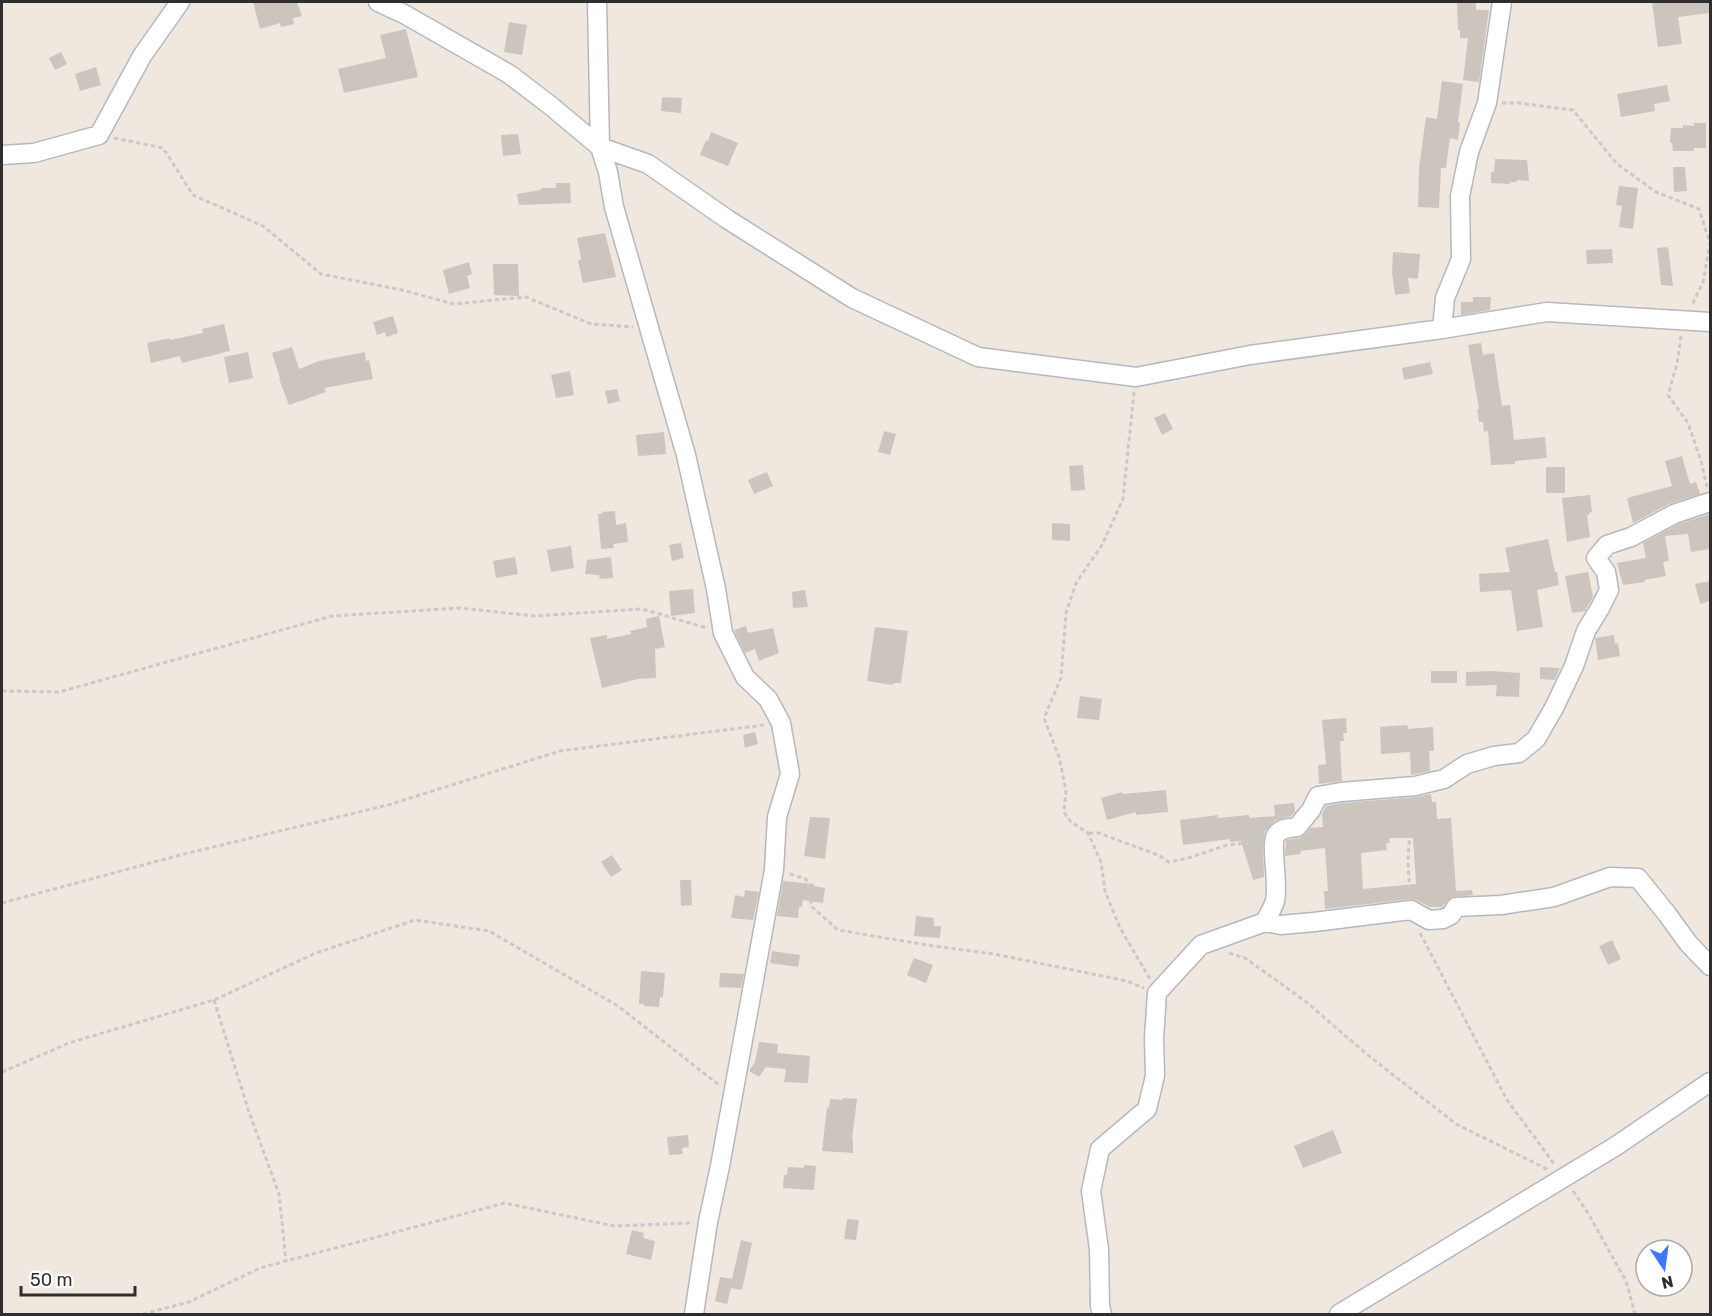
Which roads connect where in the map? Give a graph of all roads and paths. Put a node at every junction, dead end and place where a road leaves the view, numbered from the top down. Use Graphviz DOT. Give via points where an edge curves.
graph roads {
  1 [pos="180,2"];
  2 [pos="378,2"];
  3 [pos="597,2"];
  4 [pos="1502,2"];
  5 [pos="1487,103"];
  6 [pos="99,135"];
  7 [pos="600,147"];
  8 [pos="2,155"];
  9 [pos="1684,321"];
  10 [pos="1710,322"];
  11 [pos="650,329"];
  12 [pos="1442,329"];
  13 [pos="1136,377"];
  14 [pos="1707,503"];
  15 [pos="723,633"];
  16 [pos="2,691"];
  17 [pos="780,723"];
  18 [pos="1408,786"];
  19 [pos="1088,833"];
  20 [pos="1273,840"];
  21 [pos="774,870"];
  22 [pos="2,903"];
  23 [pos="1410,910"];
  24 [pos="1265,922"];
  25 [pos="1201,945"];
  26 [pos="1710,966"];
  27 [pos="1158,993"];
  28 [pos="214,999"];
  29 [pos="2,1072"];
  30 [pos="1710,1082"];
  31 [pos="733,1096"];
  32 [pos="1563,1177"];
  33 [pos="708,1222"];
  34 [pos="286,1261"];
  35 [pos="143,1314"];
  36 [pos="694,1314"];
  37 [pos="1102,1314"];
  38 [pos="1339,1314"];
  39 [pos="1635,1314"];
  1 -- 6 [label="street" via="142,56"];
  2 -- 7 [label="street" via="508,74"];
  3 -- 7 [label="street"];
  4 -- 5 [label="street"];
  5 -- 9 [label="path" via="1573,110 1617,164 1656,192 1699,209 1710,243 1703,282"];
  5 -- 12 [label="street" via="1469,152 1460,196 1461,259 1445,298"];
  6 -- 8 [label="street" via="34,153"];
  6 -- 11 [label="path" via="163,148 193,195 263,226 321,274 454,304 526,297 591,324"];
  7 -- 11 [label="street"];
  7 -- 13 [label="street" via="648,164 852,298 978,357"];
  9 -- 10 [label="street"];
  9 -- 12 [label="street" via="1546,312"];
  9 -- 14 [label="path" via="1668,395 1688,423 1707,485"];
  11 -- 15 [label="street" via="686,455"];
  12 -- 13 [label="street" via="1250,355"];
  13 -- 19 [label="path" via="1123,499 1102,545 1076,583 1066,613 1061,678 1044,718 1059,757 1066,790 1064,812"];
  14 -- 18 [label="street" via="1606,544 1596,558 1606,572 1609,590 1536,738 1519,753 1467,764 1444,778"];
  15 -- 16 [label="path" via="642,609 535,616 459,608 332,616 59,692"];
  15 -- 17 [label="street" via="745,677 768,699"];
  17 -- 21 [label="street" via="790,774 777,817"];
  17 -- 22 [label="path" via="560,751 388,806 184,854"];
  18 -- 20 [label="street" via="1318,796 1297,827 1278,832"];
  18 -- 23 [label="path"];
  19 -- 20 [label="path" via="1099,833 1169,862 1227,845"];
  19 -- 27 [label="path" via="1101,862 1105,891 1120,928"];
  20 -- 24 [label="street" via="1275,900"];
  21 -- 27 [label="path" via="806,879 812,907 838,930 994,954 1127,981"];
  21 -- 31 [label="street"];
  23 -- 24 [label="street" via="1281,925"];
  23 -- 26 [label="street" via="1429,920 1443,919 1456,907 1554,897 1610,877 1638,878"];
  23 -- 32 [label="path" via="1507,1100"];
  24 -- 25 [label="street"];
  25 -- 27 [label="street"];
  25 -- 32 [label="path" via="1245,957 1305,1000 1456,1124"];
  27 -- 37 [label="street" via="1155,1076 1147,1109 1100,1149 1091,1191"];
  28 -- 29 [label="path" via="69,1042"];
  28 -- 31 [label="path" via="316,953 415,920 489,931 618,1006"];
  28 -- 34 [label="path" via="279,1194"];
  30 -- 32 [label="street"];
  31 -- 33 [label="street"];
  32 -- 38 [label="street"];
  32 -- 39 [label="path" via="1626,1281"];
  33 -- 34 [label="path" via="614,1226 505,1203"];
  33 -- 36 [label="street"];
  34 -- 35 [label="path" via="260,1268 189,1302"];
}
